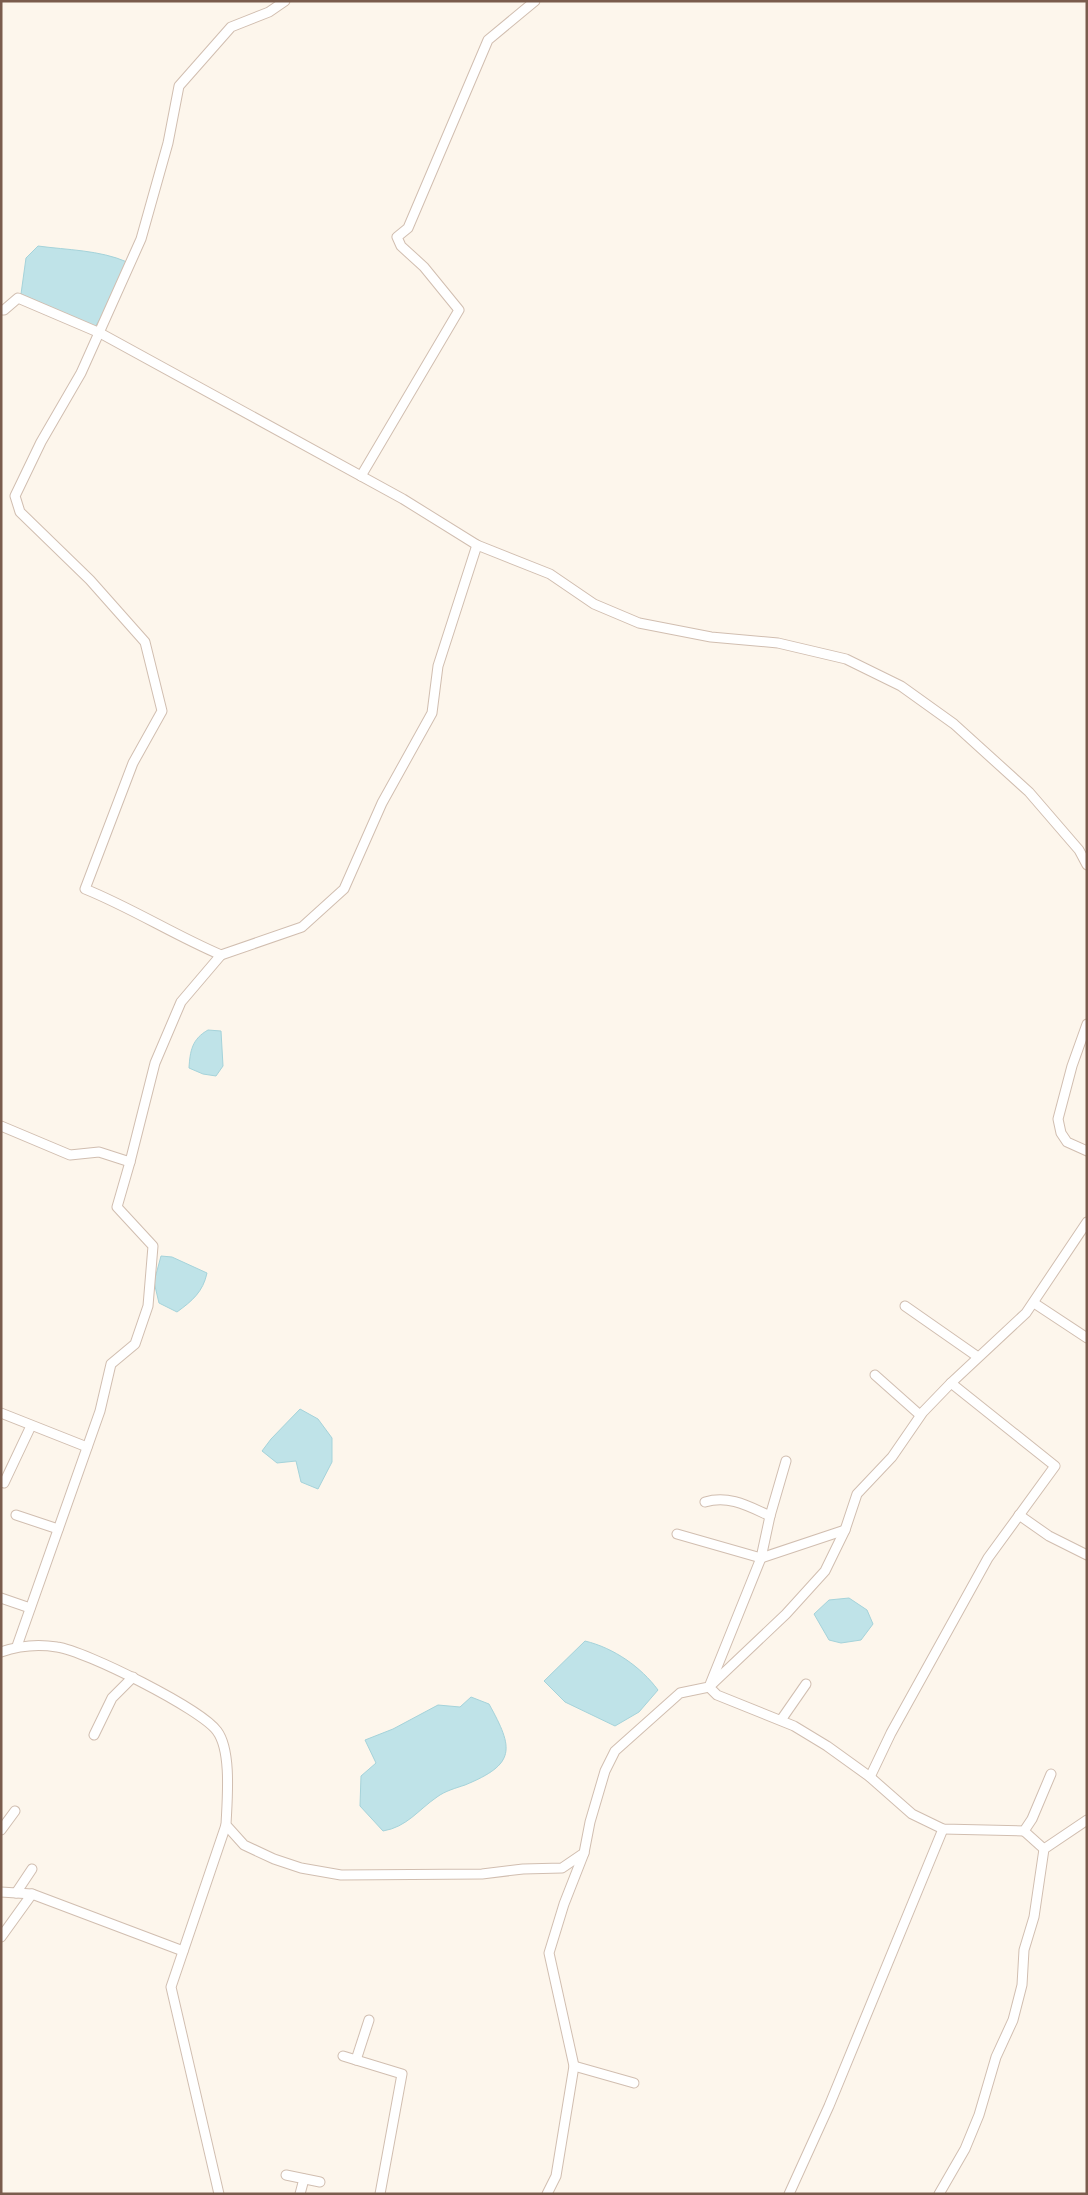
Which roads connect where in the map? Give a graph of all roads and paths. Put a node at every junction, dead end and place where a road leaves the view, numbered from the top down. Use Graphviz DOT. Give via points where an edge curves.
graph roads {
  1 [pos="285,1"];
  2 [pos="535,1"];
  3 [pos="1,310"];
  4 [pos="100,333"];
  5 [pos="361,476"];
  6 [pos="477,545"];
  7 [pos="1087,865"];
  8 [pos="221,955"];
  9 [pos="1087,1024"];
  10 [pos="1,1126"];
  11 [pos="1087,1151"];
  12 [pos="130,1162"];
  13 [pos="1087,1222"];
  14 [pos="1034,1303"];
  15 [pos="905,1306"];
  16 [pos="1087,1338"];
  17 [pos="978,1357"];
  18 [pos="875,1375"];
  19 [pos="950,1383"];
  20 [pos="1,1413"];
  21 [pos="920,1415"];
  22 [pos="30,1428"];
  23 [pos="87,1447"];
  24 [pos="786,1461"];
  25 [pos="4,1483"];
  26 [pos="705,1502"];
  27 [pos="16,1514"];
  28 [pos="770,1516"];
  29 [pos="1019,1516"];
  30 [pos="58,1529"];
  31 [pos="845,1530"];
  32 [pos="677,1534"];
  33 [pos="1087,1555"];
  34 [pos="761,1558"];
  35 [pos="1,1598"];
  36 [pos="30,1608"];
  37 [pos="17,1646"];
  38 [pos="1,1652"];
  39 [pos="132,1678"];
  40 [pos="806,1684"];
  41 [pos="709,1687"];
  42 [pos="781,1720"];
  43 [pos="94,1735"];
  44 [pos="1051,1774"];
  45 [pos="870,1777"];
  46 [pos="15,1811"];
  47 [pos="1087,1820"];
  48 [pos="226,1825"];
  49 [pos="943,1829"];
  50 [pos="1,1830"];
  51 [pos="1024,1831"];
  52 [pos="1044,1849"];
  53 [pos="584,1853"];
  54 [pos="32,1869"];
  55 [pos="1,1892"];
  56 [pos="16,1893"];
  57 [pos="32,1894"];
  58 [pos="1,1937"];
  59 [pos="183,1951"];
  60 [pos="369,2020"];
  61 [pos="343,2056"];
  62 [pos="356,2060"];
  63 [pos="574,2066"];
  64 [pos="634,2083"];
  65 [pos="286,2175"];
  66 [pos="304,2179"];
  67 [pos="320,2182"];
  68 [pos="219,2194"];
  69 [pos="300,2194"];
  70 [pos="380,2194"];
  71 [pos="547,2194"];
  72 [pos="789,2194"];
  73 [pos="939,2194"];
  1 -- 4 [label="street" via="269,12 231,27 179,86 168,143 141,239"];
  2 -- 5 [label="street" via="488,40 408,228 398,237 400,246 424,267 459,310"];
  3 -- 4 [label="street" via="18,298"];
  4 -- 5 [label="street"];
  4 -- 8 [label="street" via="15,496 20,512 90,580 145,642 162,711 133,763 85,889"];
  5 -- 6 [label="street"];
  6 -- 7 [label="street" via="550,574 594,604 639,623 711,638 778,643 846,659 901,686 954,724 1029,792 1079,850"];
  6 -- 8 [label="street" via="438,666 432,713 382,802 344,889 302,926"];
  8 -- 12 [label="street" via="181,1002 155,1063"];
  9 -- 11 [label="street" via="1058,1119 1067,1142"];
  10 -- 12 [label="street" via="70,1155 99,1152"];
  12 -- 23 [label="street" via="117,1207 153,1246 148,1306 135,1344 111,1364"];
  13 -- 14 [label="street"];
  14 -- 16 [label="street"];
  14 -- 17 [label="street"];
  15 -- 17 [label="street"];
  17 -- 19 [label="street"];
  18 -- 21 [label="street"];
  19 -- 21 [label="street"];
  19 -- 29 [label="street" via="1054,1466"];
  20 -- 23 [label="street"];
  21 -- 31 [label="street" via="892,1457 857,1494"];
  22 -- 25 [label="street"];
  23 -- 30 [label="street"];
  24 -- 28 [label="street"];
  26 -- 28 [label="street" via="719,1498 733,1501"];
  27 -- 30 [label="street"];
  28 -- 34 [label="street"];
  29 -- 33 [label="street"];
  29 -- 45 [label="street" via="988,1558 949,1625"];
  30 -- 36 [label="street"];
  31 -- 34 [label="street"];
  31 -- 41 [label="street" via="825,1572"];
  32 -- 34 [label="street"];
  34 -- 41 [label="street"];
  35 -- 36 [label="street"];
  36 -- 37 [label="street"];
  37 -- 38 [label="street"];
  37 -- 39 [label="street" via="57,1647 89,1656"];
  39 -- 43 [label="street" via="112,1698"];
  39 -- 48 [label="street" via="218,1731 224,1748 227,1781"];
  40 -- 42 [label="street"];
  41 -- 42 [label="street" via="717,1695"];
  41 -- 53 [label="street" via="680,1693 615,1751 603,1779"];
  42 -- 45 [label="street" via="827,1746"];
  44 -- 51 [label="street"];
  45 -- 49 [label="street" via="912,1814"];
  46 -- 50 [label="street"];
  47 -- 52 [label="street"];
  48 -- 53 [label="street" via="244,1845 274,1859 341,1875 465,1875 562,1868"];
  48 -- 59 [label="street"];
  49 -- 51 [label="street"];
  49 -- 72 [label="street" via="829,2106"];
  51 -- 52 [label="street"];
  52 -- 73 [label="street" via="1014,2020 996,2057 965,2149"];
  53 -- 63 [label="street" via="549,1953"];
  54 -- 56 [label="street"];
  55 -- 56 [label="street"];
  56 -- 57 [label="street"];
  57 -- 58 [label="street"];
  57 -- 59 [label="street"];
  59 -- 68 [label="street" via="171,1987"];
  60 -- 62 [label="street"];
  61 -- 62 [label="street"];
  62 -- 70 [label="street" via="402,2074"];
  63 -- 64 [label="street"];
  63 -- 71 [label="street" via="556,2176"];
  65 -- 66 [label="street"];
  66 -- 67 [label="street"];
  66 -- 69 [label="street"];
}
